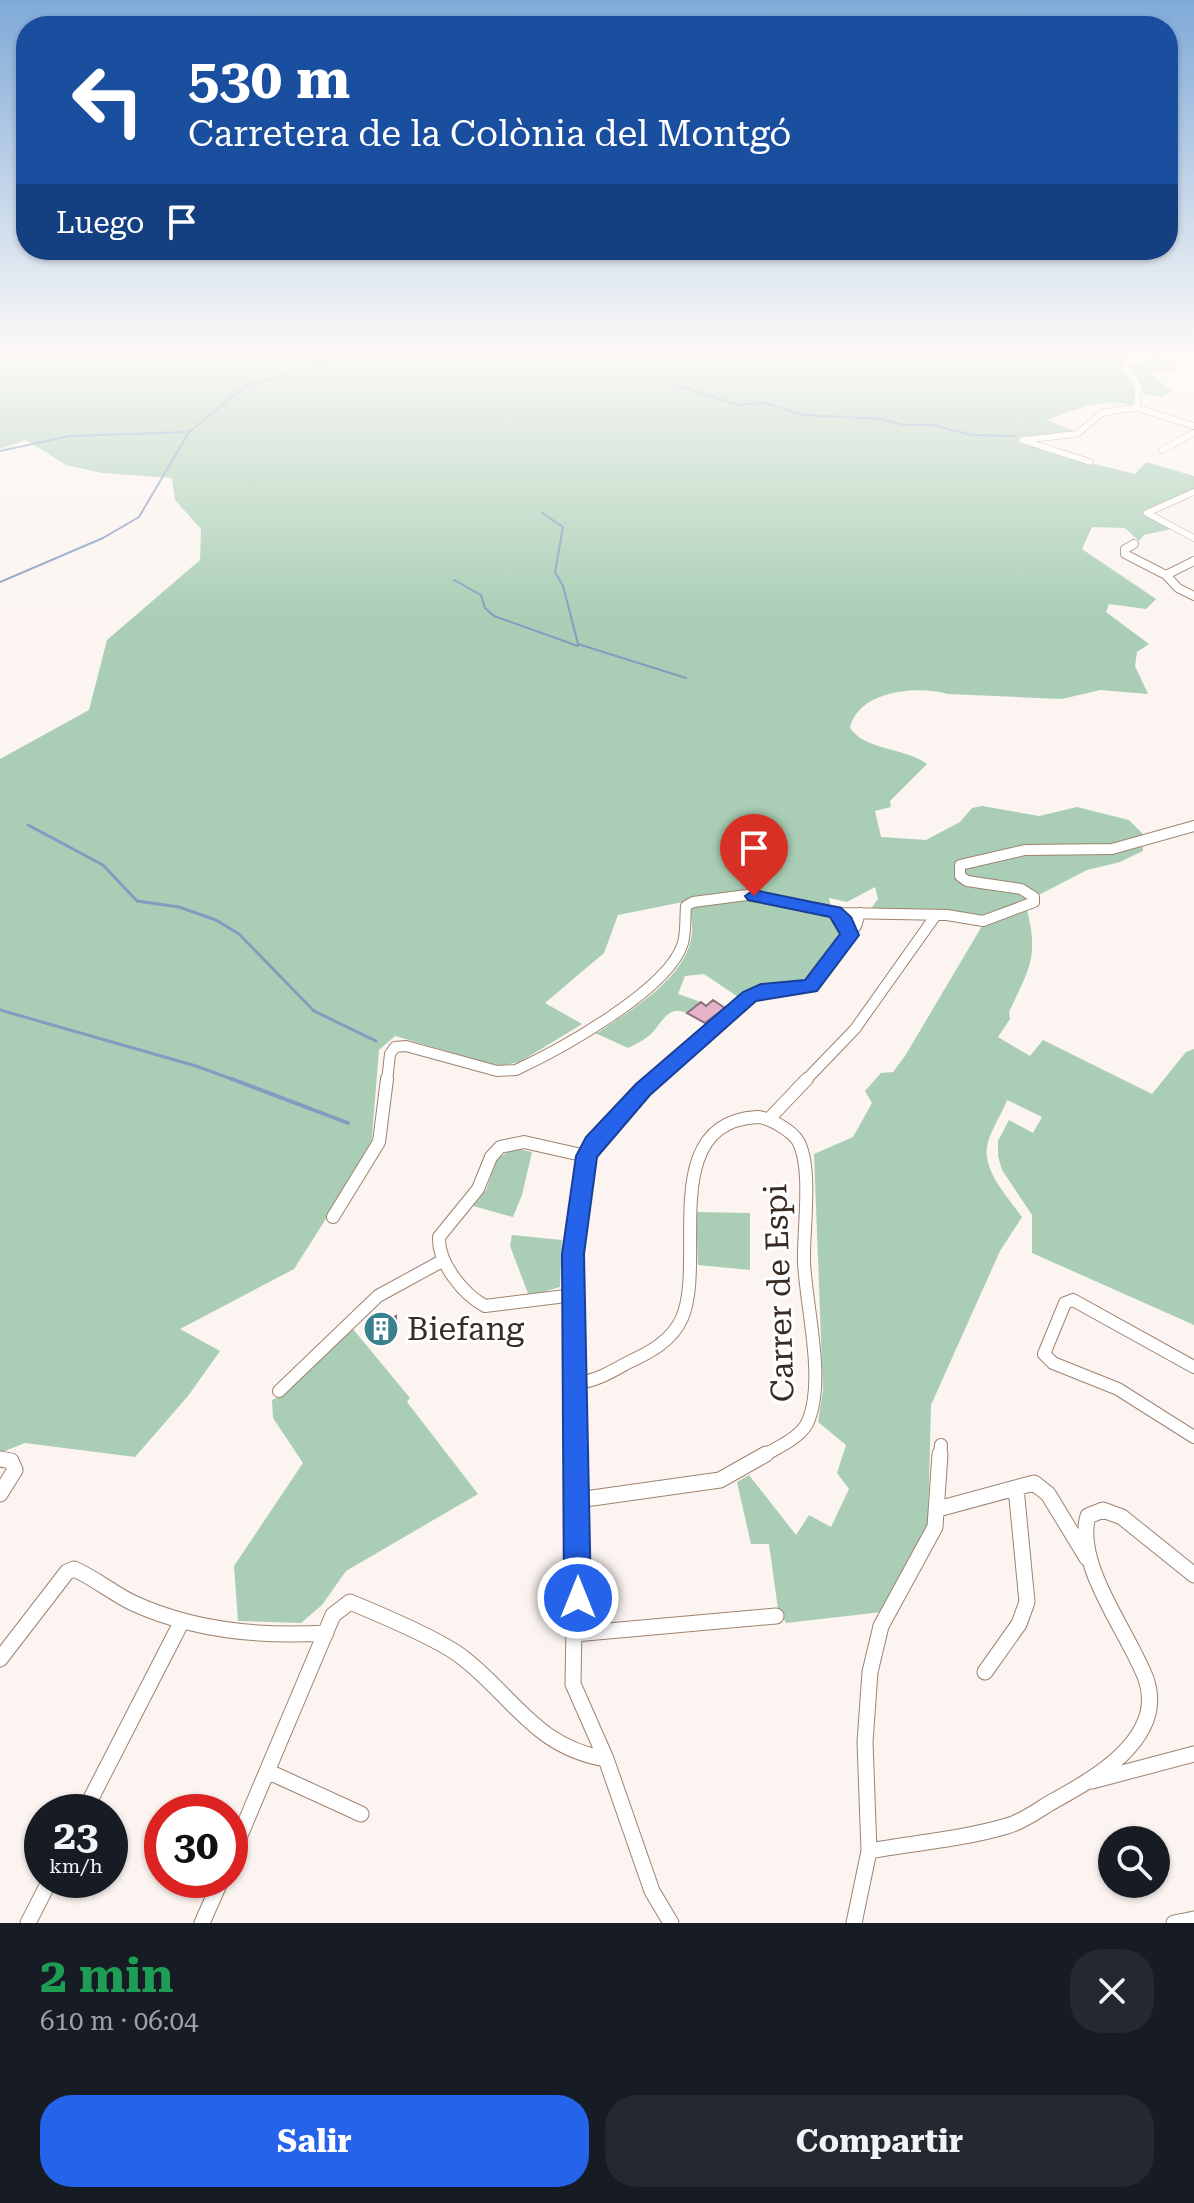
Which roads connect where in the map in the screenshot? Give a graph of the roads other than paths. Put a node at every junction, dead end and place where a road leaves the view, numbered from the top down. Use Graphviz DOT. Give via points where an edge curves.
graph roads {
  1 [pos="1025,440"];
  2 [pos="1181,440"];
  3 [pos="1162,450"];
  4 [pos="1090,462"];
  5 [pos="1194,492"];
  6 [pos="1194,538"];
  7 [pos="1134,544"];
  8 [pos="1194,561"];
  9 [pos="1166,575"];
  10 [pos="1194,596"];
  11 [pos="1194,826"];
  12 [pos="835,912"];
  13 [pos="860,913"];
  14 [pos="936,915"];
  15 [pos="850,935"];
  16 [pos="769,1119"];
  17 [pos="586,1156"];
  18 [pos="333,1217"];
  19 [pos="442,1261"];
  20 [pos="574,1295"];
  21 [pos="1194,1367"];
  22 [pos="577,1383"];
  23 [pos="279,1391"];
  24 [pos="1194,1437"];
  25 [pos="941,1445"];
  26 [pos="0,1459"];
  27 [pos="1016,1488"];
  28 [pos="0,1494"];
  29 [pos="578,1500"];
  30 [pos="938,1509"];
  31 [pos="1089,1559"];
  32 [pos="1194,1575"];
  33 [pos="776,1616"];
  34 [pos="182,1621"];
  35 [pos="326,1633"];
  36 [pos="575,1634"];
  37 [pos="0,1659"];
  38 [pos="985,1672"];
  39 [pos="1194,1754"];
  40 [pos="606,1759"];
  41 [pos="269,1772"];
  42 [pos="1086,1783"];
  43 [pos="93,1794"];
  44 [pos="361,1814"];
  45 [pos="248,1819"];
  46 [pos="869,1851"];
  47 [pos="41,1898"];
  48 [pos="213,1898"];
  49 [pos="1194,1919"];
  50 [pos="28,1923"];
  51 [pos="202,1923"];
  52 [pos="671,1923"];
  53 [pos="854,1923"];
  54 [pos="1174,1923"];
  1 -- 4 [label="street"];
  2 -- 3 [label="street"];
  5 -- 6 [label="street" via="1147,513"];
  7 -- 9 [label="street" via="1125,554"];
  8 -- 9 [label="street"];
  9 -- 10 [label="street"];
  11 -- 14 [label="street" via="1112,849 1025,850 971,861 960,865 960,876 1030,892 1034,902 990,921"];
  12 -- 13 [label="street"];
  12 -- 15 [label="street"];
  12 -- 18 [label="street" via="747,895 686,906 679,954 637,999 522,1068 490,1070 406,1046 392,1050 379,1142"];
  13 -- 14 [label="street"];
  13 -- 15 [label="street"];
  14 -- 16 [label="street" via="844,1042"];
  15 -- 17 [label="street" via="810,986 750,996 643,1089"];
  16 -- 22 [label="street" via="733,1123 702,1149 688,1213 689,1296 676,1328 654,1350 592,1381"];
  16 -- 29 [label="street, Carrer de Espi" via="797,1139 803,1152 804,1261 815,1387 809,1421 791,1440 720,1480"];
  17 -- 19 [label="street" via="519,1142 495,1150 480,1185 441,1229"];
  17 -- 20 [label="street" via="573,1236"];
  19 -- 20 [label="street" via="485,1306"];
  19 -- 23 [label="street" via="378,1296"];
  20 -- 22 [label="street"];
  21 -- 24 [label="street" via="1073,1300 1065,1303 1045,1350 1053,1363 1118,1389"];
  22 -- 29 [label="street"];
  25 -- 30 [label="street"];
  26 -- 28 [label="street" via="11,1461 15,1470"];
  27 -- 30 [label="street"];
  27 -- 31 [label="street" via="1028,1483 1044,1489"];
  27 -- 38 [label="street" via="1027,1602 1019,1624"];
  29 -- 36 [label="street"];
  30 -- 46 [label="street" via="930,1540 881,1626 872,1662 865,1720"];
  31 -- 32 [label="street" via="1084,1525 1088,1516 1103,1510 1122,1517"];
  31 -- 42 [label="street" via="1149,1690 1148,1710 1133,1743"];
  33 -- 36 [label="street"];
  34 -- 35 [label="street" via="222,1632"];
  34 -- 37 [label="street" via="134,1604 74,1569"];
  34 -- 43 [label="street"];
  35 -- 40 [label="street" via="333,1615 350,1602 390,1617 465,1659 544,1736 572,1752"];
  35 -- 41 [label="street"];
  36 -- 40 [label="street" via="575,1690"];
  39 -- 42 [label="street"];
  40 -- 52 [label="street" via="648,1881"];
  41 -- 44 [label="street"];
  41 -- 45 [label="street"];
  42 -- 46 [label="street" via="1001,1828"];
  46 -- 53 [label="street"];
  47 -- 50 [label="street"];
  48 -- 51 [label="street"];
  49 -- 54 [label="street"];
}
